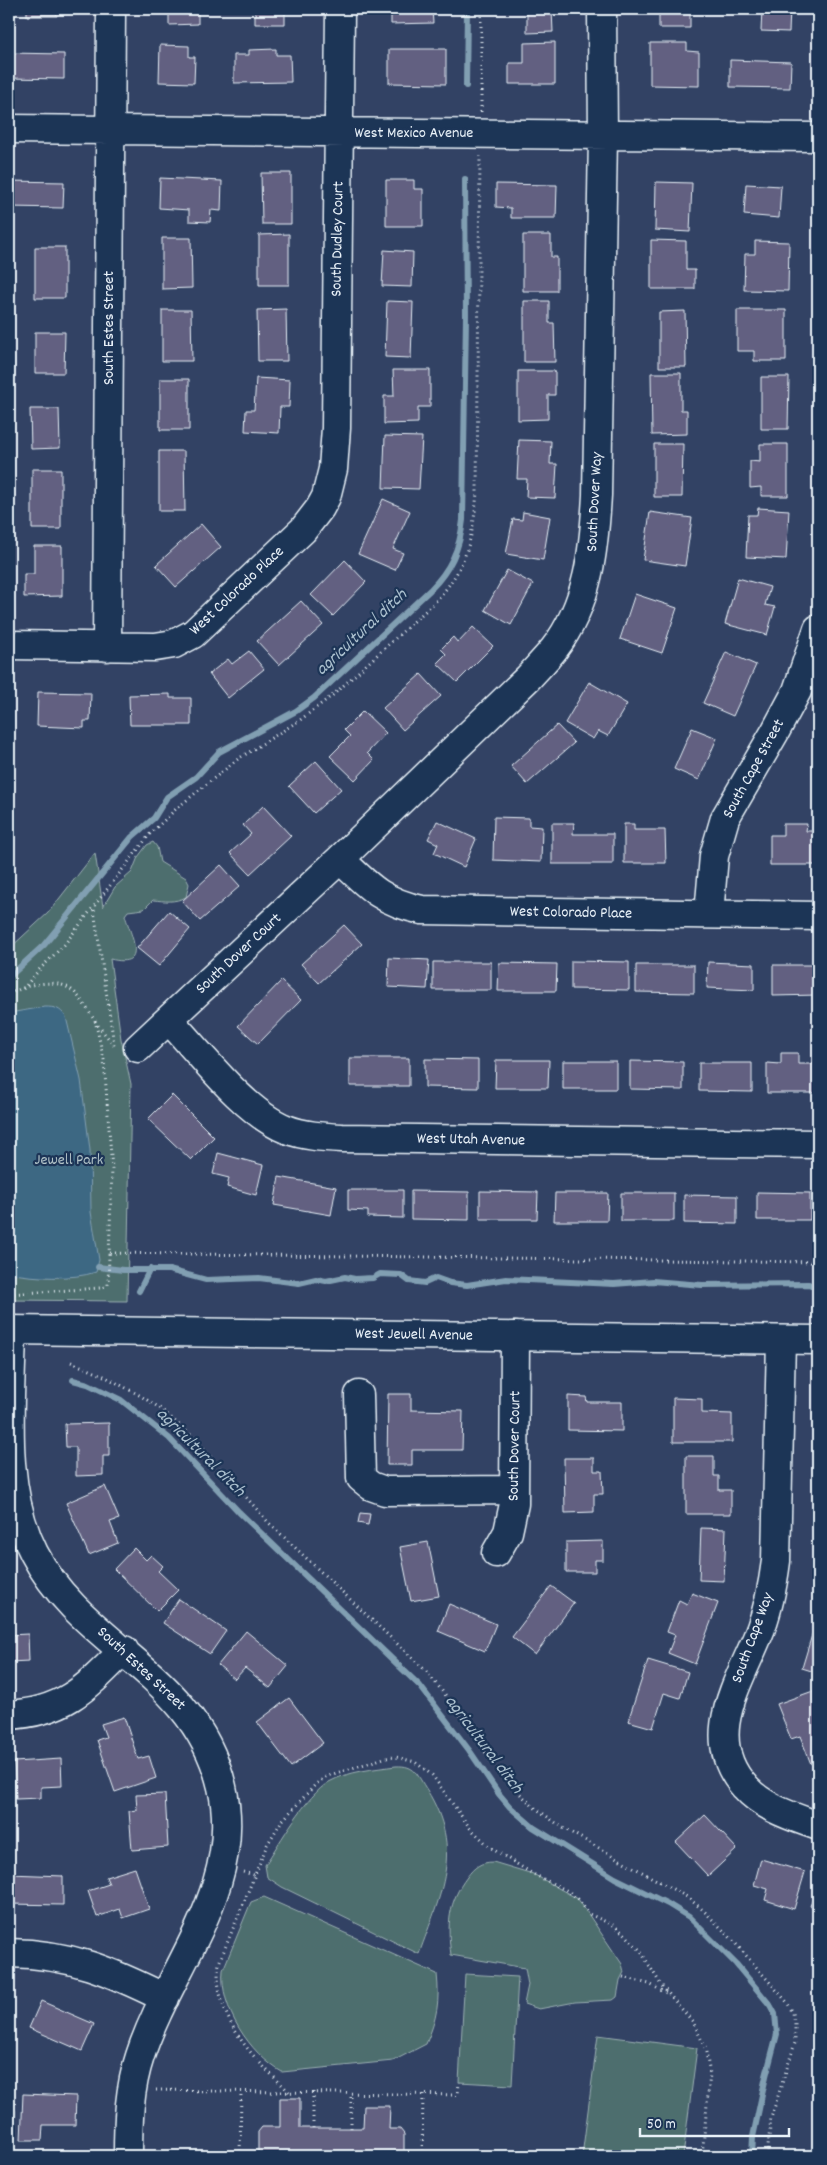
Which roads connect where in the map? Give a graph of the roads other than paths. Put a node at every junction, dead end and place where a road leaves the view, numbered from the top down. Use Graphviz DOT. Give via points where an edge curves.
graph roads {
  1 [pos="111,9"];
  2 [pos="340,9"];
  3 [pos="602,9"];
  4 [pos="9,129"];
  5 [pos="111,130"];
  6 [pos="339,133"];
  7 [pos="603,136"];
  8 [pos="818,137"];
  9 [pos="333,469"];
  10 [pos="818,629"];
  11 [pos="9,645"];
  12 [pos="107,647"];
  13 [pos="340,859"];
  14 [pos="709,914"];
  15 [pos="818,916"];
  16 [pos="169,1020"];
  17 [pos="126,1047"];
  18 [pos="818,1144"];
  19 [pos="10,1330"];
  20 [pos="516,1336"];
  21 [pos="781,1340"];
  22 [pos="818,1340"];
  23 [pos="360,1395"];
  24 [pos="514,1490"];
  25 [pos="496,1553"];
  26 [pos="124,1650"];
  27 [pos="9,1715"];
  28 [pos="818,1826"];
  29 [pos="9,1953"];
  30 [pos="164,1998"];
  31 [pos="128,2156"];
  1 -- 5 [label="street, South Estes Street"];
  2 -- 6 [label="street, South Dudley Court"];
  3 -- 7 [label="street"];
  4 -- 5 [label="street, West Mexico Avenue"];
  5 -- 6 [label="street, West Mexico Avenue"];
  5 -- 12 [label="street, South Estes Street"];
  6 -- 7 [label="street, West Mexico Avenue"];
  6 -- 9 [label="street, South Dudley Court"];
  7 -- 8 [label="street, West Mexico Avenue"];
  7 -- 13 [label="street, South Dover Way" via="597,503 593,554 579,605 555,648 528,678"];
  9 -- 12 [label="street, West Colorado Place" via="326,497 311,520 193,634 162,646"];
  10 -- 14 [label="street, South Cape Street" via="797,691 725,818 714,856"];
  11 -- 12 [label="street, West Colorado Place"];
  13 -- 14 [label="street, West Colorado Place" via="382,896 422,910"];
  13 -- 16 [label="street, South Dover Court"];
  14 -- 15 [label="street, West Colorado Place"];
  16 -- 17 [label="street, South Dover Court"];
  16 -- 18 [label="street, West Utah Avenue" via="255,1111 300,1134 342,1138"];
  19 -- 20 [label="street, West Jewell Avenue"];
  19 -- 26 [label="street, South Estes Street" via="12,1472 25,1529 41,1565 63,1596"];
  20 -- 21 [label="street, West Jewell Avenue"];
  20 -- 24 [label="street, South Dover Court"];
  21 -- 22 [label="street, West Jewell Avenue"];
  21 -- 28 [label="street, South Cape Way" via="778,1535 774,1578 761,1628 727,1711 725,1739 732,1767 746,1788 769,1805"];
  23 -- 24 [label="street" via="361,1478 371,1486 385,1491"];
  24 -- 25 [label="street, South Dover Court" via="511,1524"];
  26 -- 27 [label="street" via="70,1699 43,1710"];
  26 -- 30 [label="street, South Estes Street" via="180,1703 198,1726 218,1773 226,1814 226,1848 219,1880"];
  29 -- 30 [label="street" via="82,1962"];
  30 -- 31 [label="street, South Estes Street" via="133,2078"];
}
